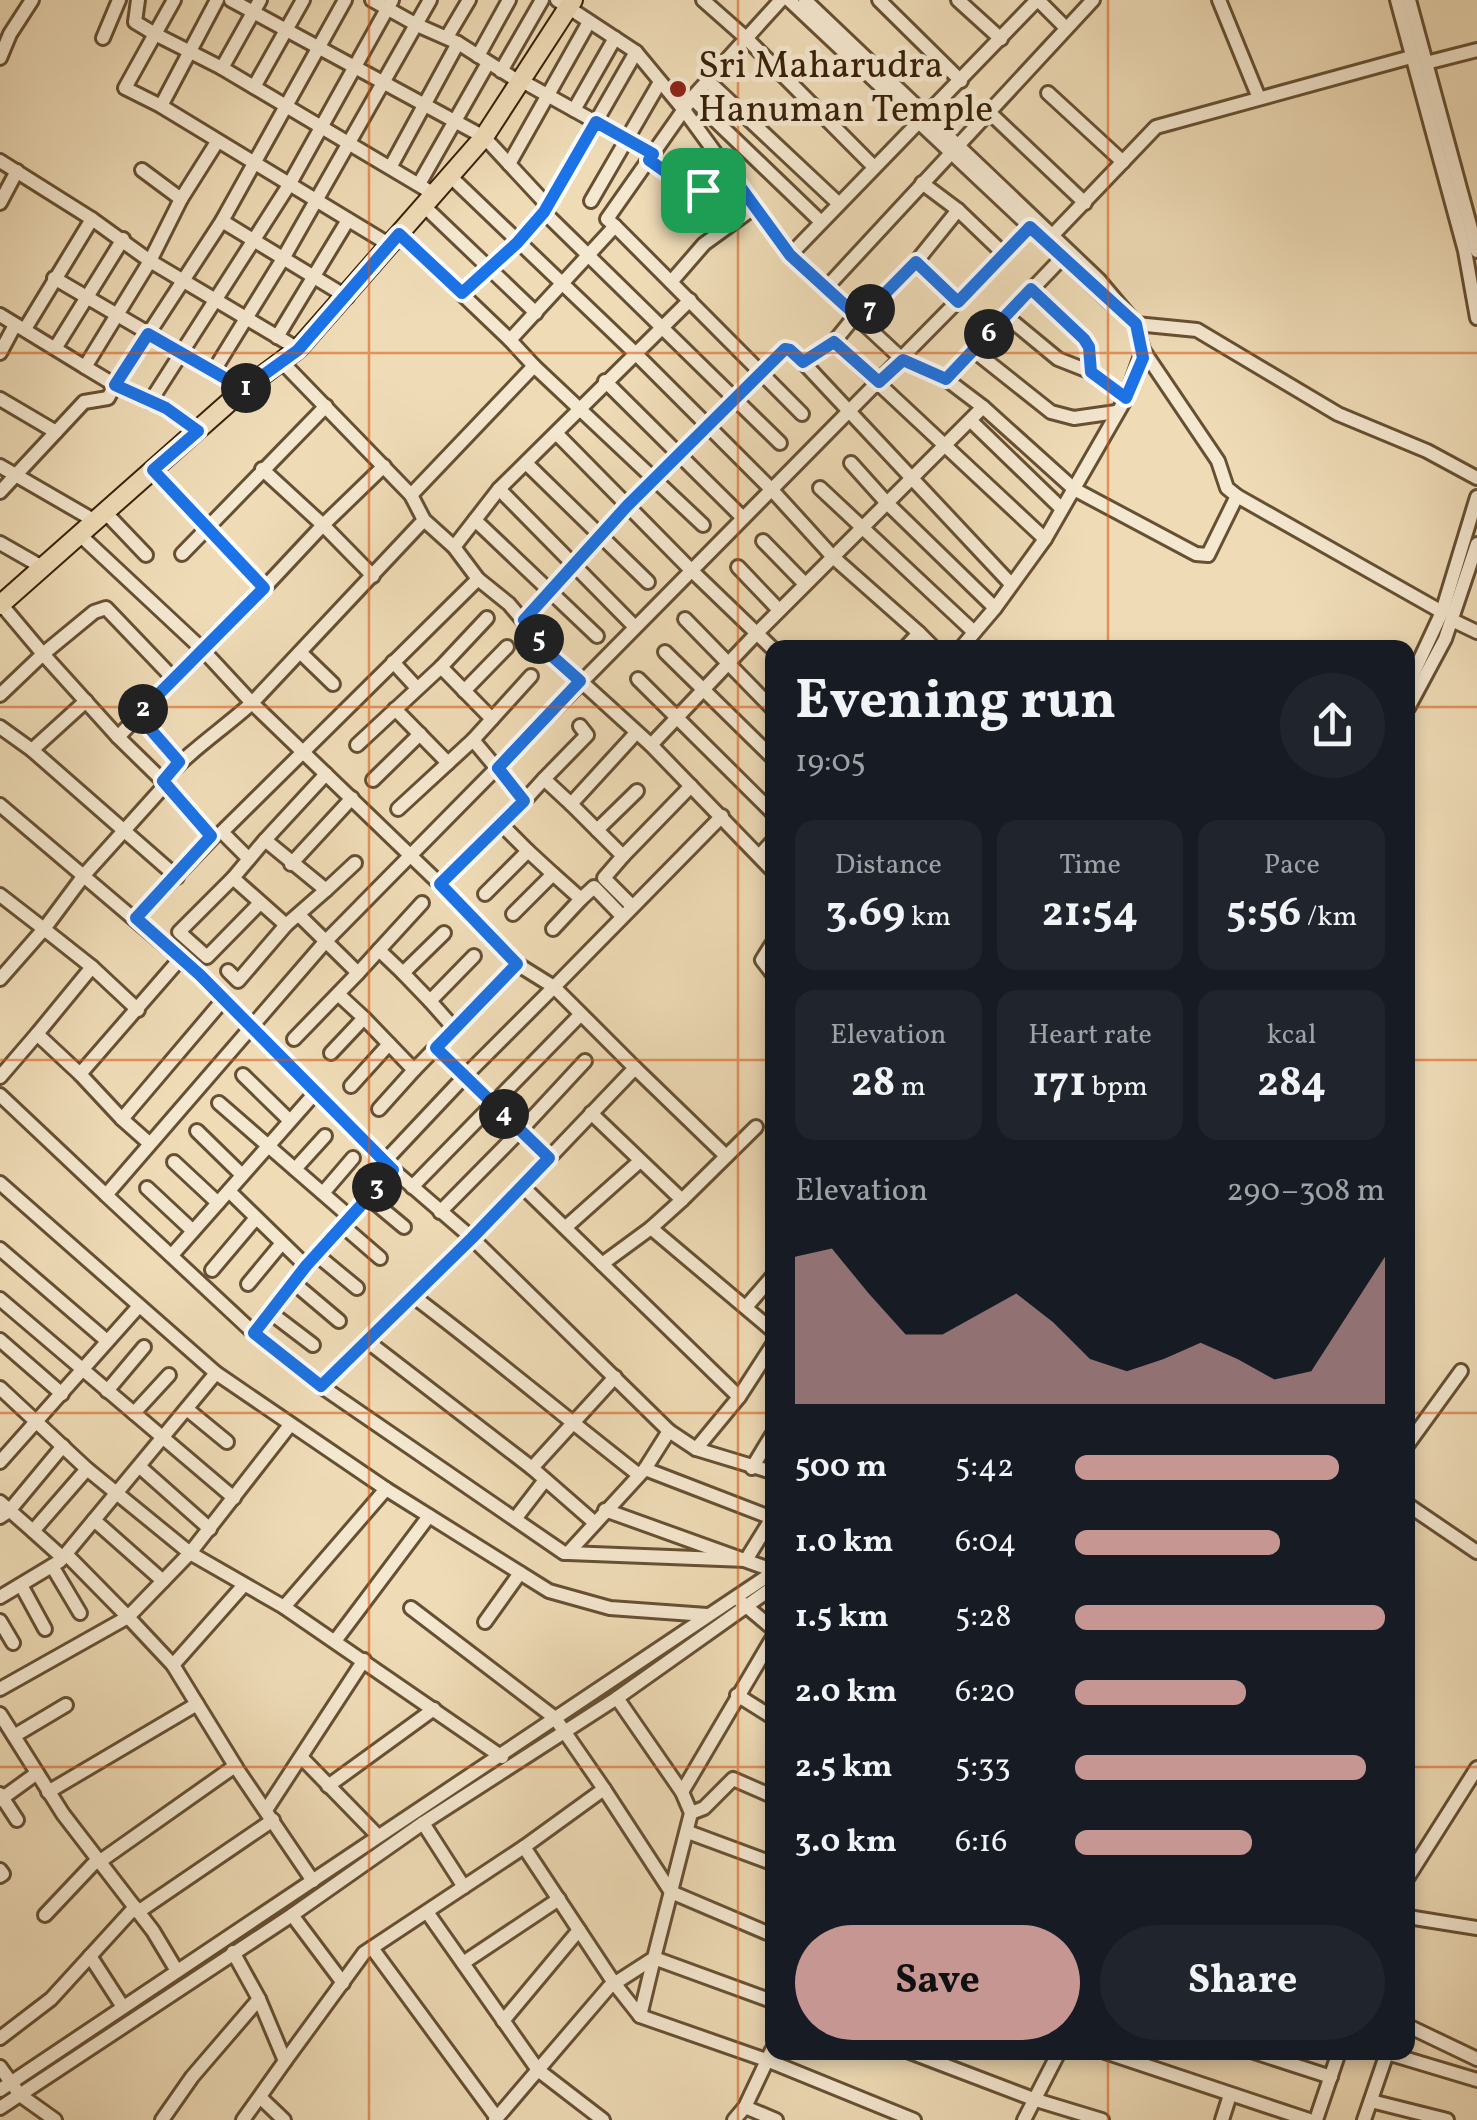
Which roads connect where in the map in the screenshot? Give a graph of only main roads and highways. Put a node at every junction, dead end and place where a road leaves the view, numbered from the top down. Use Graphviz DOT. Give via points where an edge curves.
graph roads {
  1 [pos="566,2"];
  2 [pos="1,604"];
  1 -- 2 [label="main road" via="484,137 426,195 298,350 244,389"];
}
